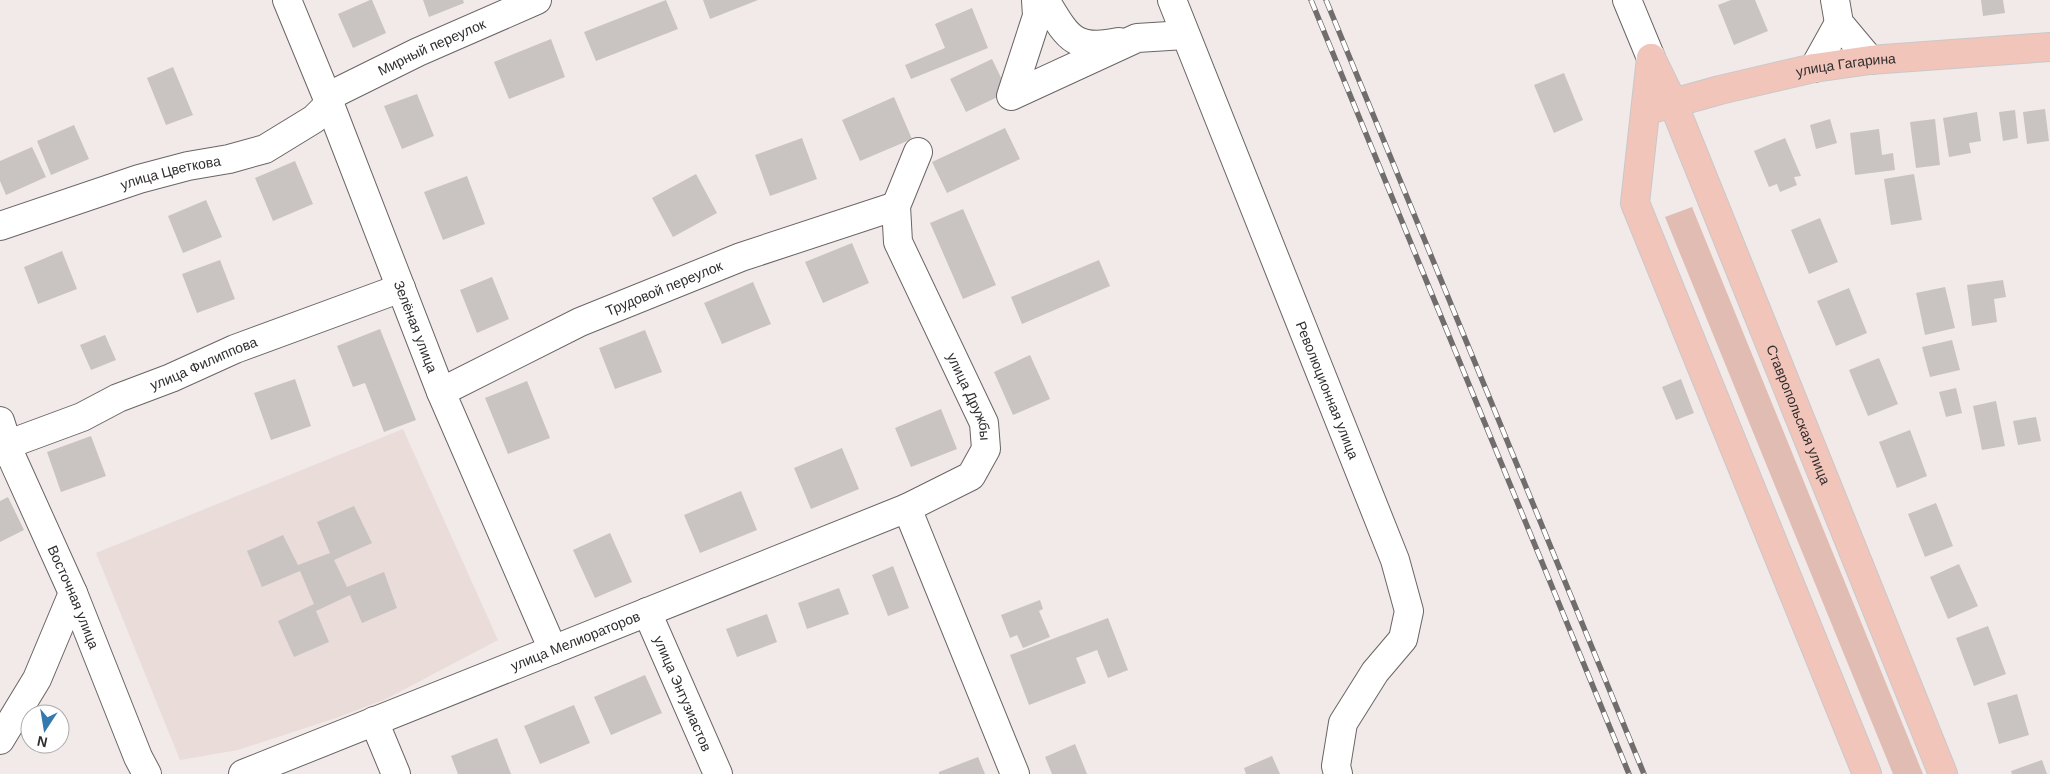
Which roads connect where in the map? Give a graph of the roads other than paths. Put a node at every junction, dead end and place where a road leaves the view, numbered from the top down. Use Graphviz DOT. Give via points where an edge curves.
graph roads {
  1 [pos="287,0"];
  2 [pos="537,0"];
  3 [pos="1036,0"];
  4 [pos="1045,0"];
  5 [pos="1172,0"];
  6 [pos="1627,0"];
  7 [pos="1837,11"];
  8 [pos="1185,35"];
  9 [pos="1137,38"];
  10 [pos="2050,47"];
  11 [pos="1651,58"];
  12 [pos="1870,60"];
  13 [pos="1814,68"];
  14 [pos="328,100"];
  15 [pos="1673,103"];
  16 [pos="1646,111"];
  17 [pos="918,152"];
  18 [pos="896,206"];
  19 [pos="0,226"];
  20 [pos="401,288"];
  21 [pos="441,392"];
  22 [pos="4,432"];
  23 [pos="907,508"];
  24 [pos="73,593"];
  25 [pos="648,612"];
  26 [pos="553,650"];
  27 [pos="37,679"];
  28 [pos="0,707"];
  29 [pos="374,721"];
  30 [pos="0,740"];
  31 [pos="147,774"];
  32 [pos="243,774"];
  33 [pos="396,774"];
  34 [pos="718,774"];
  35 [pos="1015,774"];
  36 [pos="1338,774"];
  37 [pos="1867,774"];
  38 [pos="1943,774"];
  1 -- 14 [label="street, Зелёная улица"];
  2 -- 14 [label="street, Мирный переулок" via="418,52"];
  3 -- 9 [label="street" via="1037,16 1011,96"];
  4 -- 9 [label="street" via="1074,41 1097,47"];
  5 -- 8 [label="street, Революционная улица"];
  6 -- 11 [label="street, Ставропольская улица"];
  7 -- 12 [label="street"];
  7 -- 13 [label="street"];
  8 -- 9 [label="street"];
  8 -- 36 [label="street, Революционная улица" via="1395,560 1409,611 1403,639 1375,672 1343,723 1336,766"];
  10 -- 12 [label="main road, улица Гагарина"];
  11 -- 15 [label="main road, Ставропольская улица"];
  11 -- 16 [label="main road, Ставропольская улица"];
  12 -- 13 [label="main road, улица Гагарина"];
  13 -- 15 [label="main road, улица Гагарина"];
  14 -- 19 [label="street, улица Цветкова" via="314,119 265,149 139,179"];
  14 -- 20 [label="street, Зелёная улица"];
  15 -- 16 [label="main road, улица Гагарина"];
  15 -- 38 [label="main road, Ставропольская улица"];
  16 -- 37 [label="main road, Ставропольская улица" via="1635,203"];
  17 -- 18 [label="street, улица Дружбы"];
  18 -- 21 [label="street, Трудовой переулок" via="741,257 580,322"];
  18 -- 23 [label="street, улица Дружбы" via="898,242 984,423 986,449 970,476"];
  20 -- 21 [label="street, Зелёная улица"];
  20 -- 22 [label="street, улица Филиппова" via="235,349 118,398 82,417"];
  21 -- 26 [label="street, Зелёная улица"];
  22 -- 24 [label="street, Восточная улица" via="12,458"];
  23 -- 25 [label="street, улица Мелиораторов"];
  23 -- 35 [label="street"];
  24 -- 27 [label="street"];
  24 -- 31 [label="street, Восточная улица"];
  25 -- 26 [label="street, улица Мелиораторов"];
  25 -- 34 [label="street, улица Энтузиастов"];
  26 -- 29 [label="street, улица Мелиораторов"];
  27 -- 28 [label="street" via="19,696"];
  27 -- 30 [label="street"];
  29 -- 32 [label="street, улица Мелиораторов"];
  29 -- 33 [label="street"];
}
